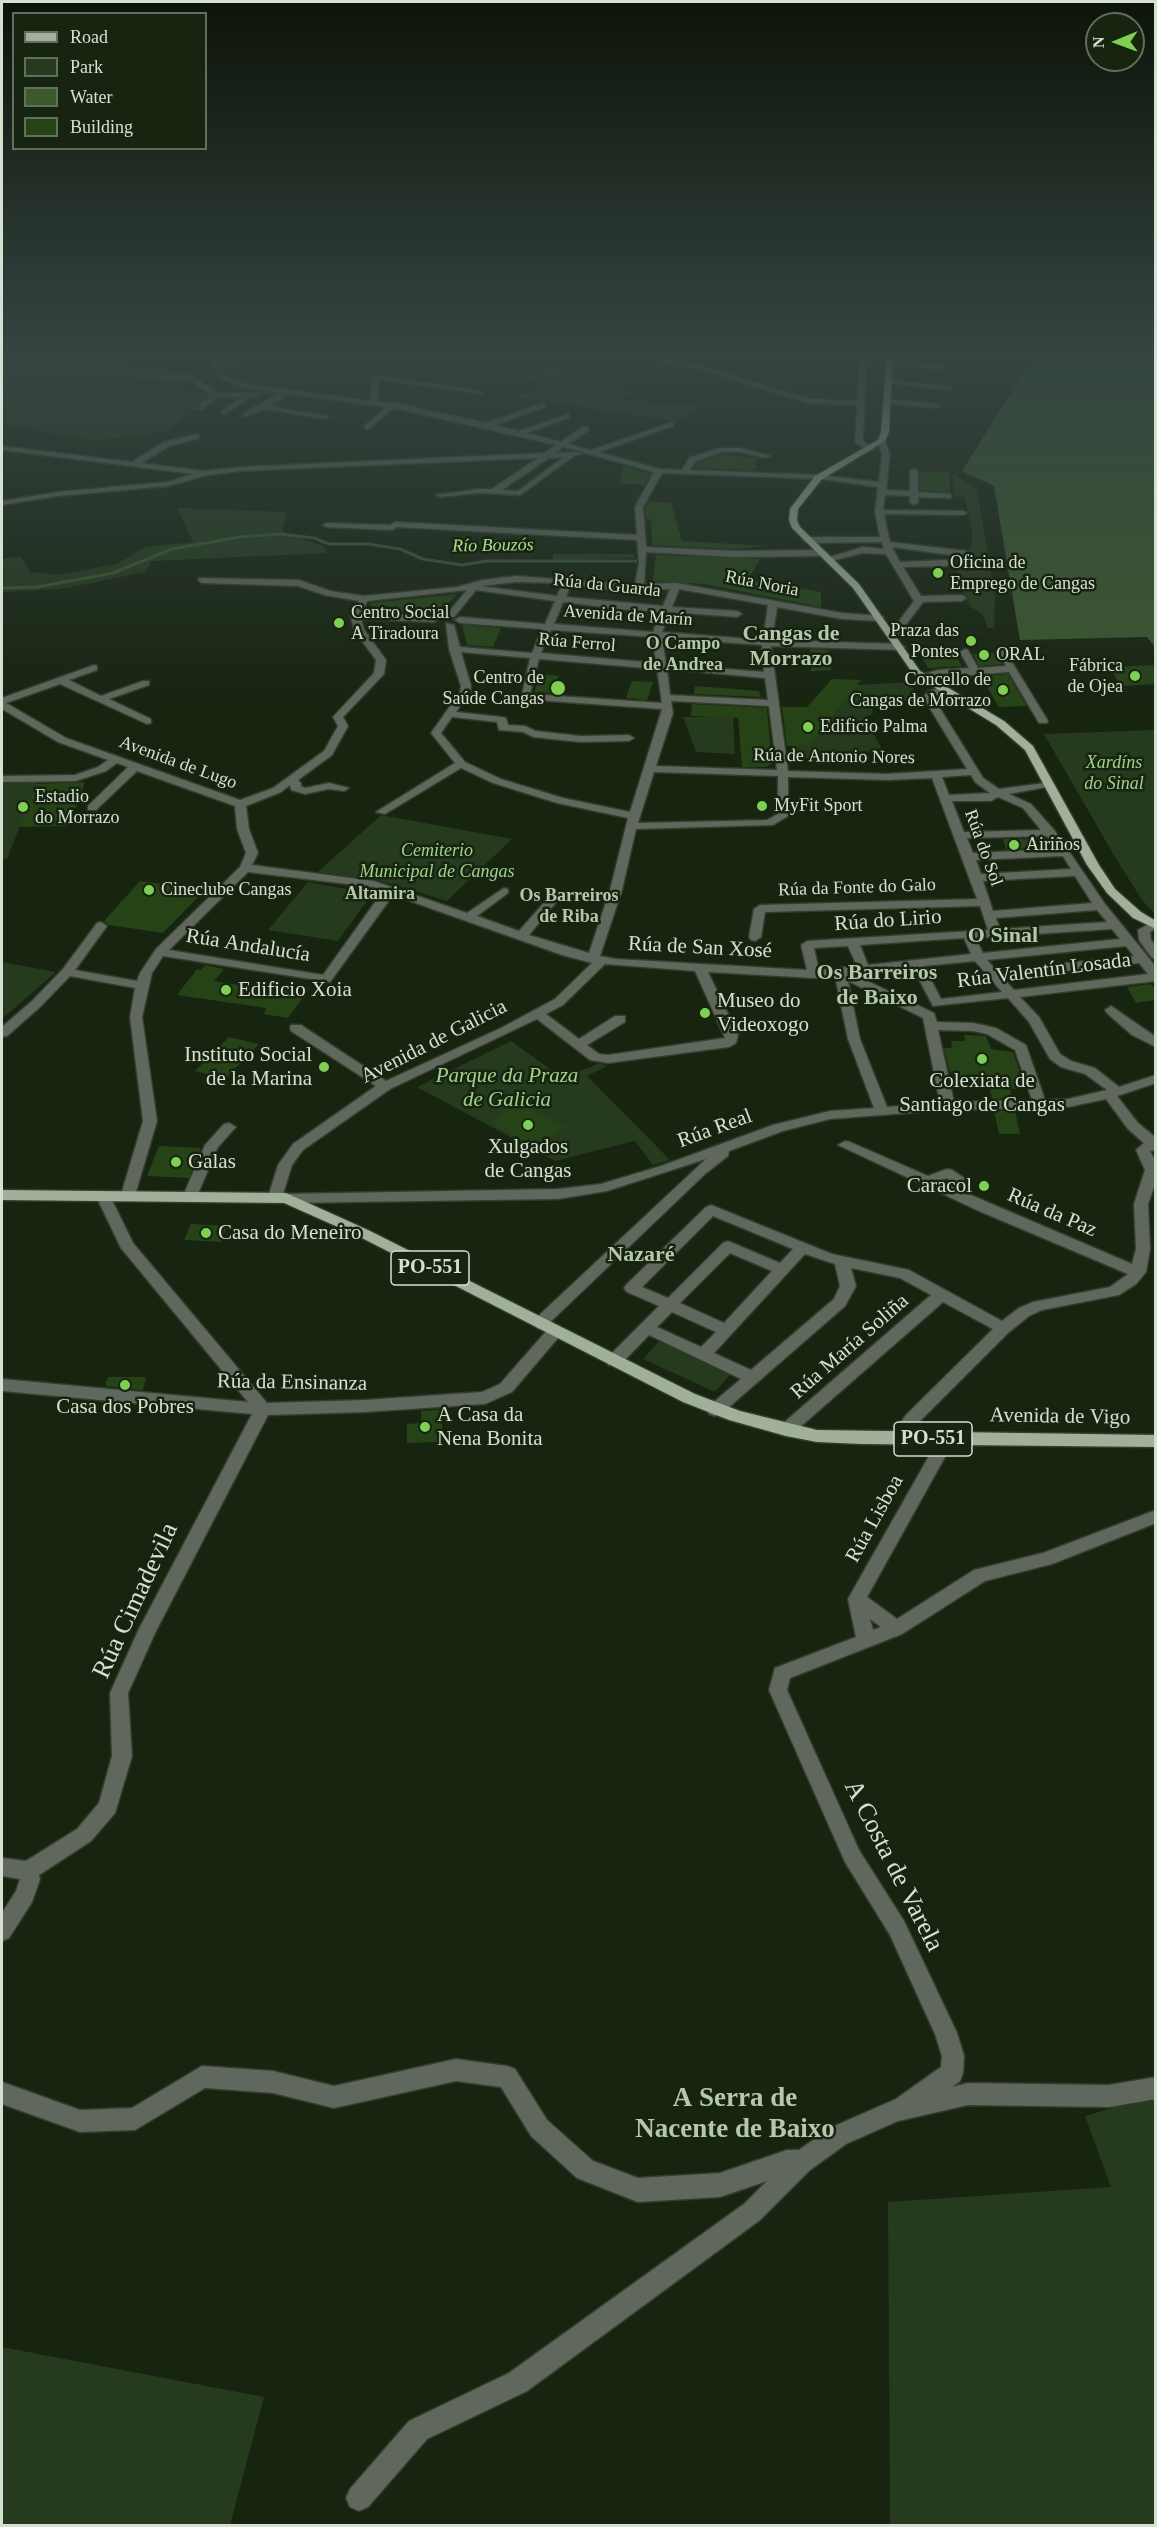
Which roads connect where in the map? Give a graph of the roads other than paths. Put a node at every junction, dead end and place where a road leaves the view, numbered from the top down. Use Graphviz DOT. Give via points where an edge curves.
graph roads {
  1 [pos="204,474"];
  2 [pos="520,474"];
  3 [pos="546,474"];
  4 [pos="657,474"];
  5 [pos="715,474"];
  6 [pos="825,474"];
  7 [pos="884,474"];
  8 [pos="914,474"];
  9 [pos="819,477"];
  10 [pos="913,484"];
  11 [pos="882,487"];
  12 [pos="495,491"];
  13 [pos="440,495"];
  14 [pos="913,495"];
  15 [pos="948,496"];
  16 [pos="2,503"];
  17 [pos="879,512"];
  18 [pos="915,512"];
  19 [pos="963,513"];
  20 [pos="327,525"];
  21 [pos="642,538"];
  22 [pos="807,540"];
  23 [pos="903,544"];
  24 [pos="886,545"];
  25 [pos="642,549"];
  26 [pos="966,554"];
  27 [pos="824,556"];
  28 [pos="946,563"];
  29 [pos="915,564"];
  30 [pos="896,565"];
  31 [pos="202,580"];
  32 [pos="568,580"];
  33 [pos="676,586"];
  34 [pos="475,587"];
  35 [pos="639,587"];
  36 [pos="561,598"];
  37 [pos="962,598"];
  38 [pos="364,599"];
  39 [pos="918,600"];
  40 [pos="773,604"];
  41 [pos="667,609"];
  42 [pos="737,614"];
  43 [pos="356,616"];
  44 [pos="879,618"];
  45 [pos="450,620"];
  46 [pos="547,626"];
  47 [pos="657,634"];
  48 [pos="893,636"];
  49 [pos="766,643"];
  50 [pos="900,647"];
  51 [pos="454,649"];
  52 [pos="1001,651"];
  53 [pos="965,652"];
  54 [pos="535,656"];
  55 [pos="660,666"];
  56 [pos="94,668"];
  57 [pos="1012,669"];
  58 [pos="975,671"];
  59 [pos="770,675"];
  60 [pos="920,675"];
  61 [pos="60,680"];
  62 [pos="146,682"];
  63 [pos="944,690"];
  64 [pos="101,699"];
  65 [pos="2,700"];
  66 [pos="668,702"];
  67 [pos="775,703"];
  68 [pos="2,705"];
  69 [pos="449,714"];
  70 [pos="147,721"];
  71 [pos="1043,721"];
  72 [pos="629,738"];
  73 [pos="115,760"];
  74 [pos="461,764"];
  75 [pos="135,767"];
  76 [pos="650,769"];
  77 [pos="783,774"];
  78 [pos="976,776"];
  79 [pos="2,779"];
  80 [pos="937,779"];
  81 [pos="292,781"];
  82 [pos="1048,784"];
  83 [pos="344,788"];
  84 [pos="994,796"];
  85 [pos="943,798"];
  86 [pos="240,804"];
  87 [pos="92,808"];
  88 [pos="381,812"];
  89 [pos="633,821"];
  90 [pos="1051,833"];
  91 [pos="961,835"];
  92 [pos="1066,852"];
  93 [pos="969,857"];
  94 [pos="245,868"];
  95 [pos="1078,872"];
  96 [pos="975,878"];
  97 [pos="391,889"];
  98 [pos="504,891"];
  99 [pos="554,898"];
  100 [pos="983,902"];
  101 [pos="1100,906"];
  102 [pos="989,915"];
  103 [pos="470,916"];
  104 [pos="1116,925"];
  105 [pos="101,926"];
  106 [pos="1154,926"];
  107 [pos="1014,932"];
  108 [pos="995,933"];
  109 [pos="968,935"];
  110 [pos="522,936"];
  111 [pos="755,937"];
  112 [pos="1130,942"];
  113 [pos="853,943"];
  114 [pos="160,952"];
  115 [pos="1030,952"];
  116 [pos="1155,955"];
  117 [pos="980,958"];
  118 [pos="1143,959"];
  119 [pos="597,960"];
  120 [pos="917,964"];
  121 [pos="700,968"];
  122 [pos="864,969"];
  123 [pos="1046,969"];
  124 [pos="67,972"];
  125 [pos="840,972"];
  126 [pos="814,974"];
  127 [pos="1155,976"];
  128 [pos="142,986"];
  129 [pos="1062,989"];
  130 [pos="1012,996"];
  131 [pos="937,1003"];
  132 [pos="1111,1010"];
  133 [pos="537,1013"];
  134 [pos="620,1019"];
  135 [pos="930,1021"];
  136 [pos="296,1028"];
  137 [pos="2,1033"];
  138 [pos="1154,1039"];
  139 [pos="579,1044"];
  140 [pos="1155,1079"];
  141 [pos="385,1086"];
  142 [pos="1112,1093"];
  143 [pos="1040,1105"];
  144 [pos="948,1106"];
  145 [pos="882,1111"];
  146 [pos="229,1126"];
  147 [pos="733,1145"];
  148 [pos="845,1145"];
  149 [pos="1153,1145"];
  150 [pos="2,1195"];
  151 [pos="128,1195"];
  152 [pos="103,1196"];
  153 [pos="190,1196"];
  154 [pos="281,1198"];
  155 [pos="748,1226"];
  156 [pos="728,1246"];
  157 [pos="802,1248"];
  158 [pos="1149,1249"];
  159 [pos="842,1261"];
  160 [pos="782,1270"];
  161 [pos="1138,1272"];
  162 [pos="941,1295"];
  163 [pos="670,1305"];
  164 [pos="539,1324"];
  165 [pos="647,1328"];
  166 [pos="1003,1328"];
  167 [pos="726,1330"];
  168 [pos="555,1332"];
  169 [pos="704,1354"];
  170 [pos="614,1361"];
  171 [pos="752,1377"];
  172 [pos="2,1385"];
  173 [pos="263,1408"];
  174 [pos="715,1410"];
  175 [pos="786,1430"];
  176 [pos="898,1438"];
  177 [pos="947,1439"];
  178 [pos="1155,1441"];
  179 [pos="1155,1515"];
  180 [pos="859,1594"];
  181 [pos="896,1629"];
  182 [pos="866,1642"];
  183 [pos="2,1867"];
  184 [pos="28,1871"];
  185 [pos="2,1931"];
  186 [pos="1155,2088"];
  187 [pos="2,2093"];
  188 [pos="897,2110"];
  189 [pos="802,2162"];
  190 [pos="359,2498"];
  1 -- 16 [label="street" via="168,484"];
  2 -- 12 [label="street"];
  3 -- 12 [label="street" via="520,493"];
  4 -- 21 [label="street" via="639,507"];
  5 -- 9 [label="street"];
  6 -- 9 [label="main road"];
  7 -- 11 [label="street"];
  8 -- 10 [label="street"];
  9 -- 11 [label="street"];
  9 -- 22 [label="main road" via="794,509 796,528"];
  10 -- 11 [label="street"];
  10 -- 14 [label="street"];
  11 -- 14 [label="street"];
  11 -- 17 [label="street"];
  12 -- 13 [label="street"];
  14 -- 15 [label="street"];
  14 -- 18 [label="street"];
  17 -- 18 [label="street"];
  17 -- 24 [label="street"];
  18 -- 19 [label="street"];
  20 -- 21 [label="street" via="392,528 395,524"];
  21 -- 25 [label="street"];
  22 -- 24 [label="street"];
  22 -- 27 [label="main road"];
  23 -- 24 [label="street"];
  23 -- 26 [label="street"];
  23 -- 29 [label="street"];
  24 -- 27 [label="street"];
  24 -- 30 [label="street"];
  25 -- 27 [label="street"];
  25 -- 35 [label="street"];
  27 -- 44 [label="main road" via="856,586"];
  28 -- 29 [label="street"];
  29 -- 30 [label="street"];
  30 -- 39 [label="street"];
  31 -- 38 [label="street, Rúa Noria" via="299,583"];
  32 -- 34 [label="street, Rúa Noria" via="516,579"];
  32 -- 35 [label="street, Rúa Noria" via="618,588"];
  32 -- 36 [label="street"];
  33 -- 35 [label="street, Rúa Noria"];
  33 -- 40 [label="street, Rúa Noria"];
  33 -- 41 [label="street"];
  34 -- 36 [label="street, Rúa da Guarda"];
  34 -- 38 [label="street, Rúa Noria"];
  34 -- 45 [label="street"];
  36 -- 41 [label="street, Rúa da Guarda"];
  36 -- 46 [label="street"];
  37 -- 39 [label="street"];
  38 -- 43 [label="street"];
  39 -- 48 [label="street"];
  40 -- 44 [label="street, Rúa Noria"];
  40 -- 49 [label="street"];
  41 -- 42 [label="street, Rúa da Guarda"];
  41 -- 47 [label="street"];
  43 -- 45 [label="street"];
  43 -- 81 [label="street" via="359,630 381,660 379,674 338,717 344,726 328,753"];
  44 -- 48 [label="main road"];
  45 -- 46 [label="street, Avenida de Marín"];
  45 -- 51 [label="street"];
  46 -- 47 [label="street, Avenida de Marín"];
  46 -- 54 [label="street"];
  47 -- 49 [label="street, Avenida de Marín"];
  47 -- 55 [label="street"];
  48 -- 50 [label="main road"];
  49 -- 50 [label="street, Avenida de Marín"];
  49 -- 59 [label="street"];
  50 -- 60 [label="main road"];
  51 -- 54 [label="street, Rúa Ferrol"];
  51 -- 69 [label="street" via="466,680 465,692"];
  52 -- 57 [label="street"];
  53 -- 58 [label="street"];
  54 -- 55 [label="street, Rúa Ferrol"];
  54 -- 66 [label="street" via="524,697"];
  55 -- 59 [label="street, Rúa Ferrol"];
  55 -- 66 [label="street"];
  56 -- 61 [label="street"];
  57 -- 58 [label="street"];
  57 -- 71 [label="street"];
  58 -- 60 [label="street"];
  59 -- 67 [label="street"];
  60 -- 63 [label="main road"];
  61 -- 64 [label="street"];
  61 -- 65 [label="street"];
  62 -- 64 [label="street"];
  63 -- 78 [label="street" via="928,697"];
  63 -- 82 [label="main road" via="1010,730 1029,748"];
  64 -- 70 [label="street"];
  66 -- 67 [label="street"];
  66 -- 76 [label="street, Avenida de Galicia"];
  67 -- 77 [label="street"];
  68 -- 73 [label="street, Avenida de Lugo" via="62,740"];
  69 -- 72 [label="street" via="502,720 503,728 525,729 533,734 580,739"];
  69 -- 74 [label="street" via="436,733"];
  73 -- 75 [label="street, Avenida de Lugo"];
  73 -- 79 [label="street" via="76,778"];
  74 -- 88 [label="street"];
  74 -- 89 [label="street" via="497,781"];
  75 -- 86 [label="street, Avenida de Lugo"];
  75 -- 87 [label="street"];
  76 -- 77 [label="street, Rúa de Antonio Nores"];
  76 -- 89 [label="street, Avenida de Galicia"];
  77 -- 80 [label="street, Rúa de Antonio Nores"];
  77 -- 89 [label="street" via="781,818 768,823"];
  78 -- 80 [label="street, Rúa de Antonio Nores"];
  78 -- 84 [label="street"];
  80 -- 85 [label="street, Rúa do Sol"];
  81 -- 83 [label="street" via="295,788 304,791 329,786"];
  81 -- 86 [label="street"];
  82 -- 84 [label="street"];
  82 -- 106 [label="main road" via="1111,891"];
  84 -- 85 [label="street"];
  84 -- 90 [label="street" via="1028,806"];
  85 -- 91 [label="street, Rúa do Sol"];
  86 -- 94 [label="street, Avenida de Lugo" via="243,829 252,853"];
  89 -- 119 [label="street, Avenida de Galicia"];
  90 -- 91 [label="street"];
  90 -- 92 [label="street"];
  91 -- 93 [label="street, Rúa do Sol"];
  92 -- 93 [label="street"];
  92 -- 95 [label="street"];
  93 -- 96 [label="street, Rúa do Sol"];
  94 -- 97 [label="street, Rúa de San Xosé"];
  94 -- 114 [label="street"];
  95 -- 96 [label="street"];
  95 -- 101 [label="street"];
  96 -- 100 [label="street, Rúa do Sol"];
  97 -- 103 [label="street, Rúa de San Xosé"];
  97 -- 114 [label="street, Rúa Andalucía" via="326,979"];
  98 -- 103 [label="street"];
  99 -- 110 [label="street"];
  100 -- 102 [label="street, Rúa do Sol"];
  100 -- 111 [label="street, Rúa da Fonte do Galo" via="760,909"];
  101 -- 102 [label="street"];
  101 -- 104 [label="street"];
  102 -- 108 [label="street, Rúa do Sol"];
  103 -- 110 [label="street, Rúa de San Xosé"];
  104 -- 107 [label="street, Rúa do Lirio"];
  104 -- 112 [label="street"];
  105 -- 124 [label="street"];
  106 -- 116 [label="street" via="1144,930 1145,940"];
  107 -- 108 [label="street, Rúa do Lirio"];
  107 -- 115 [label="street"];
  108 -- 109 [label="street, Rúa do Lirio"];
  109 -- 113 [label="street, Rúa do Lirio"];
  109 -- 117 [label="street"];
  110 -- 119 [label="street, Rúa de San Xosé"];
  112 -- 115 [label="street, Rúa de San Xosé"];
  112 -- 118 [label="street"];
  113 -- 122 [label="street"];
  113 -- 126 [label="street, Rúa do Lirio" via="807,945"];
  114 -- 128 [label="street"];
  115 -- 117 [label="street, Rúa de San Xosé"];
  115 -- 123 [label="street"];
  117 -- 120 [label="street, Rúa de San Xosé"];
  117 -- 130 [label="street"];
  118 -- 123 [label="street"];
  118 -- 127 [label="street"];
  119 -- 121 [label="street, Rúa de San Xosé"];
  119 -- 133 [label="street, Avenida de Galicia" via="559,1002"];
  120 -- 122 [label="street, Rúa de San Xosé"];
  120 -- 131 [label="street"];
  121 -- 126 [label="street, Rúa de San Xosé"];
  121 -- 139 [label="street" via="732,1035 730,1040 716,1046 618,1059 595,1057"];
  122 -- 125 [label="street, Rúa de San Xosé"];
  123 -- 129 [label="street"];
  124 -- 128 [label="street"];
  124 -- 137 [label="street"];
  125 -- 126 [label="street, Rúa de San Xosé"];
  125 -- 135 [label="street"];
  125 -- 145 [label="street" via="854,1039"];
  127 -- 129 [label="street, Rúa Valentín Losada"];
  128 -- 151 [label="street" via="136,1017 150,1121"];
  129 -- 130 [label="street, Rúa Valentín Losada"];
  130 -- 131 [label="street, Rúa Valentín Losada"];
  130 -- 142 [label="street" via="1019,999 1034,1020 1054,1056 1090,1071"];
  131 -- 135 [label="street"];
  132 -- 138 [label="street" via="1137,1032"];
  133 -- 139 [label="street"];
  133 -- 141 [label="street, Avenida de Galicia"];
  134 -- 139 [label="street"];
  135 -- 143 [label="street" via="991,1031 1021,1048"];
  135 -- 144 [label="street"];
  136 -- 141 [label="street"];
  140 -- 142 [label="street, Rúa Real"];
  141 -- 154 [label="street, Avenida de Galicia" via="298,1147 285,1165"];
  142 -- 143 [label="street, Rúa Real"];
  142 -- 149 [label="street" via="1133,1126"];
  143 -- 144 [label="street, Rúa Real"];
  144 -- 145 [label="street, Rúa Real"];
  145 -- 147 [label="street, Rúa Real" via="810,1119"];
  146 -- 153 [label="street" via="212,1145"];
  147 -- 154 [label="street, Rúa Real" via="602,1188 558,1194"];
  147 -- 164 [label="street" via="700,1171"];
  148 -- 161 [label="street, Rúa da Paz"];
  149 -- 158 [label="street" via="1143,1150 1152,1170 1141,1204"];
  150 -- 152 [label="main road, PO-551"];
  151 -- 152 [label="main road, PO-551"];
  151 -- 153 [label="main road, PO-551"];
  152 -- 173 [label="street" via="126,1245"];
  153 -- 154 [label="main road, PO-551"];
  154 -- 164 [label="main road, PO-551" via="363,1233"];
  155 -- 156 [label="street"];
  155 -- 157 [label="street"];
  155 -- 163 [label="street" via="711,1210 632,1288"];
  156 -- 160 [label="street"];
  156 -- 163 [label="street"];
  157 -- 159 [label="street"];
  157 -- 160 [label="street"];
  158 -- 161 [label="street"];
  159 -- 162 [label="street" via="893,1270"];
  159 -- 171 [label="street" via="848,1286 840,1302"];
  160 -- 167 [label="street"];
  161 -- 166 [label="street" via="1114,1291 1038,1306"];
  162 -- 166 [label="street"];
  162 -- 175 [label="street, Rúa María Soliña"];
  163 -- 165 [label="street"];
  163 -- 167 [label="street"];
  164 -- 168 [label="main road, PO-551"];
  165 -- 169 [label="street"];
  165 -- 170 [label="street"];
  166 -- 176 [label="street"];
  167 -- 169 [label="street"];
  168 -- 170 [label="main road, PO-551"];
  168 -- 173 [label="street, Rúa da Ensinanza" via="506,1388 485,1398"];
  169 -- 171 [label="street"];
  170 -- 174 [label="main road, PO-551"];
  171 -- 174 [label="street"];
  172 -- 173 [label="street, Rúa da Ensinanza"];
  173 -- 184 [label="street, Rúa Cimadevila" via="119,1693 122,1756 108,1807 84,1835"];
  174 -- 175 [label="main road, Avenida de Vigo / PO-551"];
  175 -- 176 [label="main road, Avenida de Vigo / PO-551" via="817,1436"];
  176 -- 177 [label="main road, Avenida de Vigo / PO-551"];
  177 -- 178 [label="main road, Avenida de Vigo / PO-551"];
  177 -- 180 [label="street, Rúa Lisboa"];
  179 -- 181 [label="street" via="1047,1559 980,1575"];
  180 -- 181 [label="street"];
  180 -- 182 [label="street"];
  181 -- 182 [label="street"];
  182 -- 188 [label="street, A Costa de Varela" via="782,1673 778,1690 852,1856 897,1928 946,2032 953,2056 952,2073"];
  183 -- 184 [label="street"];
  184 -- 185 [label="street" via="25,1895"];
  186 -- 188 [label="street" via="1108,2096 968,2094"];
  187 -- 189 [label="street" via="80,2121 135,2119 202,2077 273,2082 334,2097 456,2070 507,2077 539,2128 585,2170 638,2190 720,2185 787,2162"];
  188 -- 189 [label="street" via="838,2136"];
  189 -- 190 [label="street" via="752,2212 518,2382 418,2430"];
}
